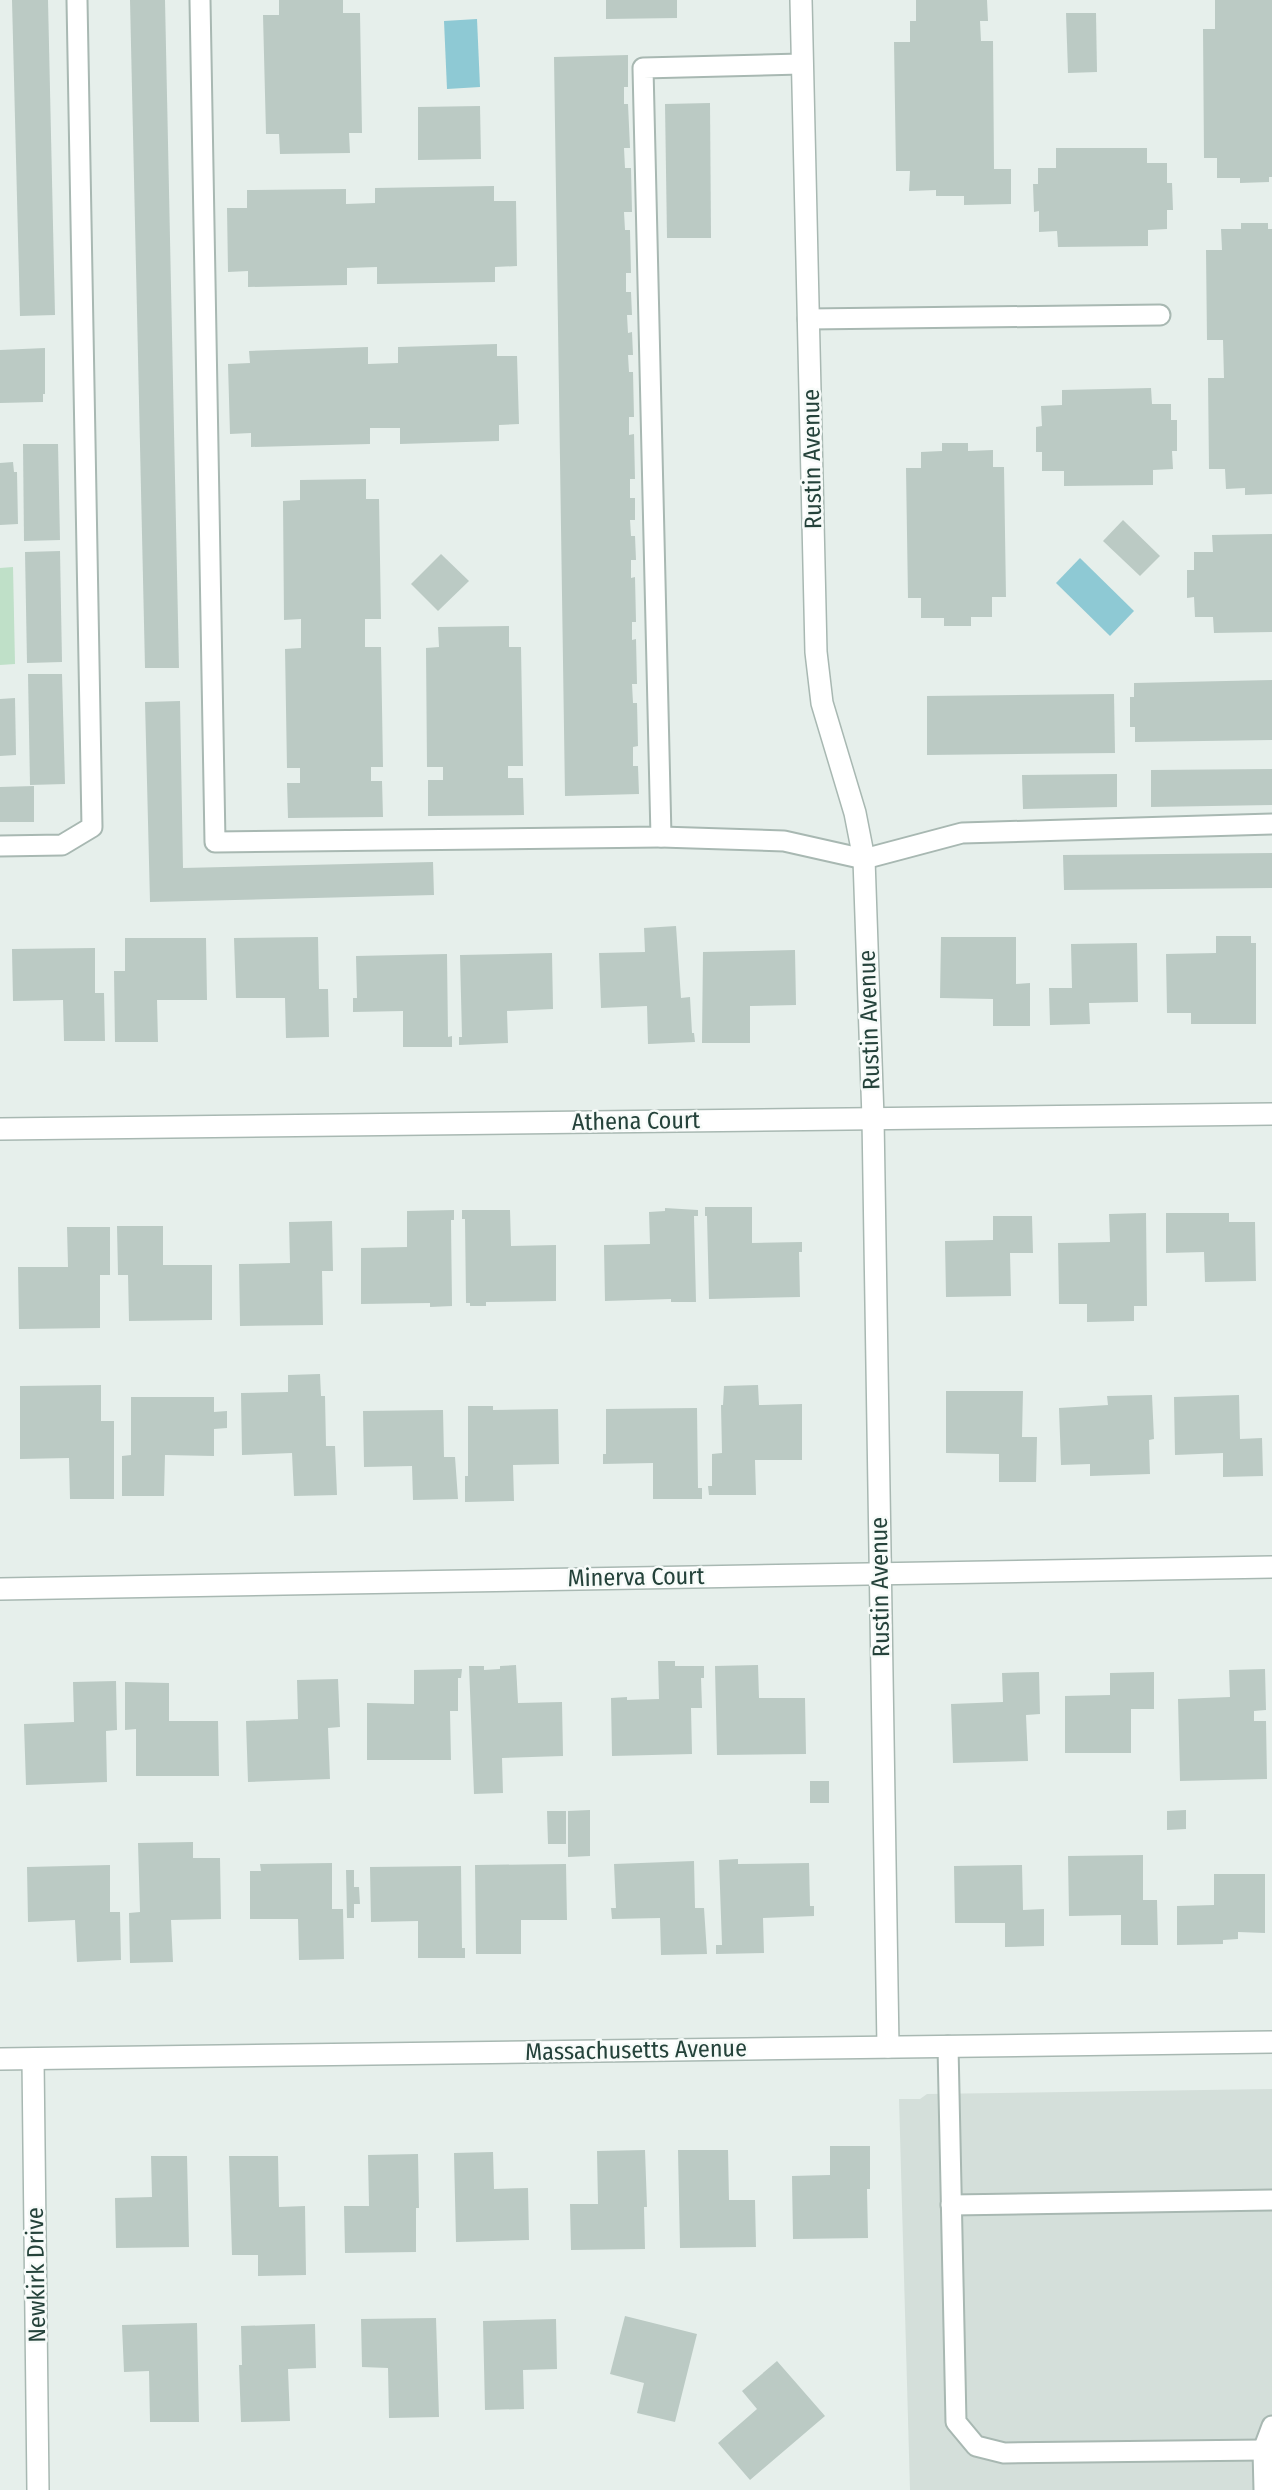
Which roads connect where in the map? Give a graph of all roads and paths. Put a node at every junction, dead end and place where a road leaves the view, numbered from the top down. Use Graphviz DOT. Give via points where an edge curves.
graph roads {
  1 [pos="77,0"];
  2 [pos="200,0"];
  3 [pos="801,0"];
  4 [pos="801,64"];
  5 [pos="1160,315"];
  6 [pos="808,319"];
  7 [pos="1272,824"];
  8 [pos="661,836"];
  9 [pos="0,846"];
  10 [pos="864,859"];
  11 [pos="1272,1114"];
  12 [pos="873,1118"];
  13 [pos="0,1129"];
  14 [pos="1272,1567"];
  15 [pos="879,1573"];
  16 [pos="0,1589"];
  17 [pos="1272,2042"];
  18 [pos="948,2046"];
  19 [pos="888,2047"];
  20 [pos="33,2059"];
  21 [pos="0,2060"];
  22 [pos="1272,2200"];
  23 [pos="951,2205"];
  24 [pos="1272,2426"];
  25 [pos="1263,2450"];
  26 [pos="38,2490"];
  27 [pos="1264,2490"];
  1 -- 9 [label="lane" via="92,827 62,845"];
  2 -- 8 [label="lane" via="215,842"];
  3 -- 4 [label="street, Rustin Avenue"];
  4 -- 6 [label="street, Rustin Avenue"];
  4 -- 8 [label="lane" via="643,68"];
  5 -- 6 [label="lane"];
  6 -- 10 [label="street, Rustin Avenue" via="816,652 822,703"];
  7 -- 10 [label="lane" via="962,832"];
  8 -- 10 [label="lane" via="784,841"];
  10 -- 12 [label="street, Rustin Avenue"];
  11 -- 12 [label="street, Athena Court"];
  12 -- 13 [label="street, Athena Court"];
  12 -- 15 [label="street, Rustin Avenue"];
  14 -- 15 [label="street, Minerva Court"];
  15 -- 16 [label="street, Minerva Court"];
  15 -- 19 [label="street, Rustin Avenue"];
  17 -- 18 [label="street, Massachusetts Avenue"];
  18 -- 19 [label="street, Massachusetts Avenue"];
  18 -- 23 [label="lane"];
  19 -- 20 [label="street, Massachusetts Avenue"];
  20 -- 21 [label="street, Massachusetts Avenue"];
  20 -- 26 [label="street, Newkirk Drive"];
  22 -- 23 [label="lane"];
  23 -- 25 [label="lane" via="956,2422 976,2446 1004,2453"];
  24 -- 25 [label="lane"];
  25 -- 27 [label="lane"];
}
